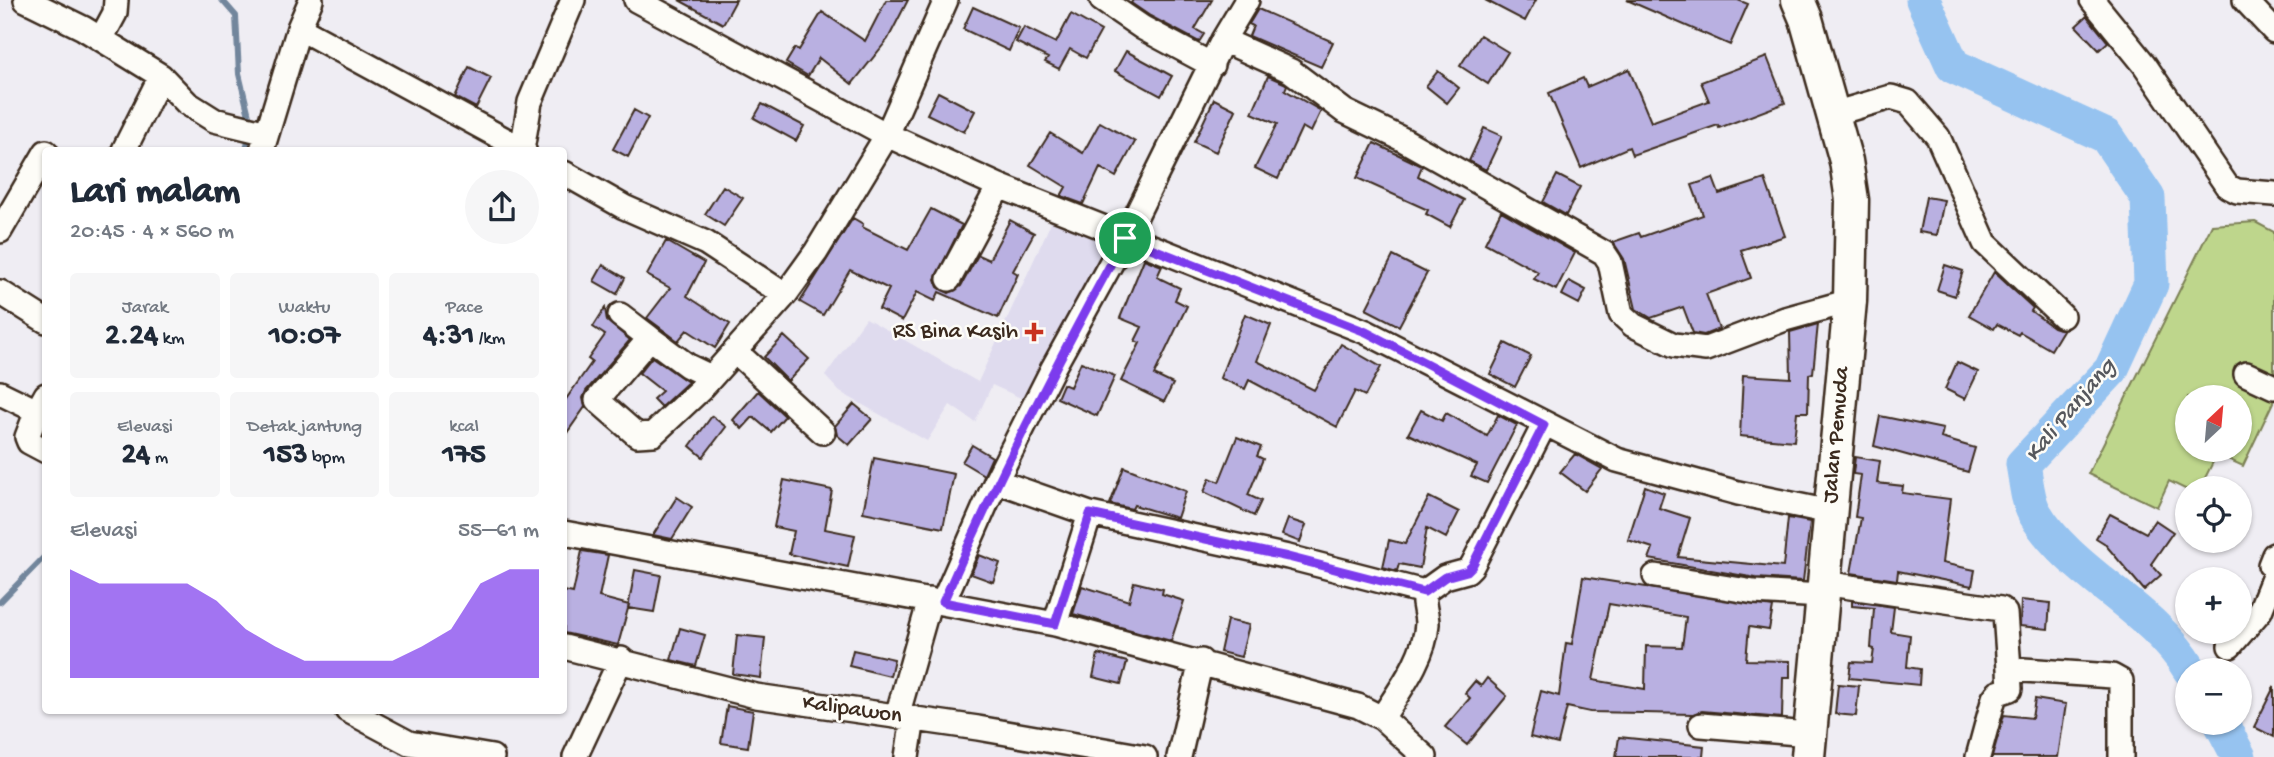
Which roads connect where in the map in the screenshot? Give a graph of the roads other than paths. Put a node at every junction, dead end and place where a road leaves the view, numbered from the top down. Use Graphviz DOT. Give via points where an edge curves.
graph roads {
  1 [pos="26,0"];
  2 [pos="116,0"];
  3 [pos="311,0"];
  4 [pos="573,0"];
  5 [pos="636,0"];
  6 [pos="946,0"];
  7 [pos="1102,0"];
  8 [pos="1247,0"];
  9 [pos="2092,0"];
  10 [pos="2245,0"];
  11 [pos="1803,6"];
  12 [pos="299,28"];
  13 [pos="2274,31"];
  14 [pos="101,39"];
  15 [pos="1223,40"];
  16 [pos="1212,65"];
  17 [pos="161,76"];
  18 [pos="1833,114"];
  19 [pos="887,135"];
  20 [pos="263,138"];
  21 [pos="126,147"];
  22 [pos="517,147"];
  23 [pos="522,147"];
  24 [pos="42,158"];
  25 [pos="567,175"];
  26 [pos="999,186"];
  27 [pos="2274,194"];
  28 [pos="0,231"];
  29 [pos="1125,238"];
  30 [pos="949,279"];
  31 [pos="0,292"];
  32 [pos="785,295"];
  33 [pos="1850,300"];
  34 [pos="620,315"];
  35 [pos="2062,316"];
  36 [pos="42,317"];
  37 [pos="650,338"];
  38 [pos="735,351"];
  39 [pos="2246,374"];
  40 [pos="711,377"];
  41 [pos="2274,387"];
  42 [pos="0,393"];
  43 [pos="41,403"];
  44 [pos="1544,425"];
  45 [pos="822,432"];
  46 [pos="42,449"];
  47 [pos="996,481"];
  48 [pos="1830,512"];
  49 [pos="1090,514"];
  50 [pos="567,534"];
  51 [pos="2274,555"];
  52 [pos="2274,568"];
  53 [pos="1655,576"];
  54 [pos="2274,576"];
  55 [pos="1823,590"];
  56 [pos="1424,592"];
  57 [pos="937,601"];
  58 [pos="1055,624"];
  59 [pos="2230,646"];
  60 [pos="567,648"];
  61 [pos="621,659"];
  62 [pos="1201,661"];
  63 [pos="2009,669"];
  64 [pos="355,714"];
  65 [pos="905,717"];
  66 [pos="1382,718"];
  67 [pos="1701,725"];
  68 [pos="1809,746"];
  69 [pos="492,757"];
  70 [pos="575,757"];
  71 [pos="907,757"];
  72 [pos="1145,757"];
  73 [pos="1179,757"];
  74 [pos="1425,757"];
  75 [pos="1978,757"];
  76 [pos="2121,757"];
  1 -- 14 [label="street"];
  2 -- 14 [label="street" via="115,13"];
  3 -- 12 [label="street"];
  4 -- 23 [label="street" via="530,102"];
  5 -- 19 [label="street"];
  6 -- 19 [label="street"];
  7 -- 16 [label="street"];
  8 -- 15 [label="street"];
  9 -- 27 [label="street" via="2144,64 2227,186"];
  10 -- 13 [label="street"];
  11 -- 18 [label="main road, Jalan Pemuda"];
  12 -- 20 [label="street"];
  12 -- 22 [label="street"];
  14 -- 17 [label="street"];
  15 -- 16 [label="street"];
  15 -- 33 [label="street" via="1291,71 1344,111 1604,253 1621,314 1633,326 1674,345 1706,349"];
  16 -- 29 [label="street"];
  17 -- 20 [label="street" via="187,103 220,123"];
  17 -- 21 [label="street"];
  18 -- 33 [label="main road, Jalan Pemuda" via="1852,201"];
  18 -- 35 [label="street" via="1891,97 1908,102 1938,137 1985,243"];
  19 -- 26 [label="street"];
  19 -- 32 [label="street" via="844,209"];
  24 -- 28 [label="street"];
  25 -- 32 [label="street" via="706,243"];
  26 -- 29 [label="street"];
  26 -- 30 [label="street"];
  29 -- 44 [label="street" via="1366,332"];
  29 -- 47 [label="street"];
  31 -- 36 [label="street"];
  32 -- 38 [label="street"];
  33 -- 48 [label="main road, Jalan Pemuda"];
  34 -- 37 [label="street"];
  37 -- 40 [label="street"];
  37 -- 40 [label="street" via="597,400 637,435 653,434"];
  38 -- 40 [label="street"];
  38 -- 45 [label="street"];
  39 -- 41 [label="street"];
  42 -- 43 [label="street"];
  43 -- 46 [label="street" via="27,437"];
  44 -- 48 [label="street" via="1642,468"];
  44 -- 56 [label="street" via="1472,566"];
  47 -- 49 [label="street"];
  47 -- 57 [label="street"];
  48 -- 55 [label="main road, Jalan Pemuda"];
  49 -- 56 [label="street"];
  49 -- 58 [label="street"];
  50 -- 57 [label="street"];
  51 -- 52 [label="street" via="2270,565"];
  53 -- 55 [label="street" via="1754,592"];
  54 -- 59 [label="street" via="2260,611"];
  55 -- 63 [label="street" via="1907,593 2001,609"];
  55 -- 68 [label="main road, Jalan Pemuda"];
  56 -- 66 [label="street" via="1427,626 1420,650"];
  57 -- 58 [label="street"];
  57 -- 65 [label="street"];
  58 -- 62 [label="street"];
  60 -- 61 [label="street, Kalipawon"];
  61 -- 65 [label="street, Kalipawon" via="756,696"];
  61 -- 70 [label="street"];
  62 -- 66 [label="street" via="1358,706"];
  62 -- 73 [label="street"];
  63 -- 75 [label="street" via="2010,689 1994,698"];
  63 -- 76 [label="street" via="2112,676 2121,681"];
  64 -- 69 [label="street" via="409,743"];
  65 -- 71 [label="street"];
  65 -- 72 [label="street, Kalipawon"];
  66 -- 74 [label="street"];
  67 -- 68 [label="street"];
}
